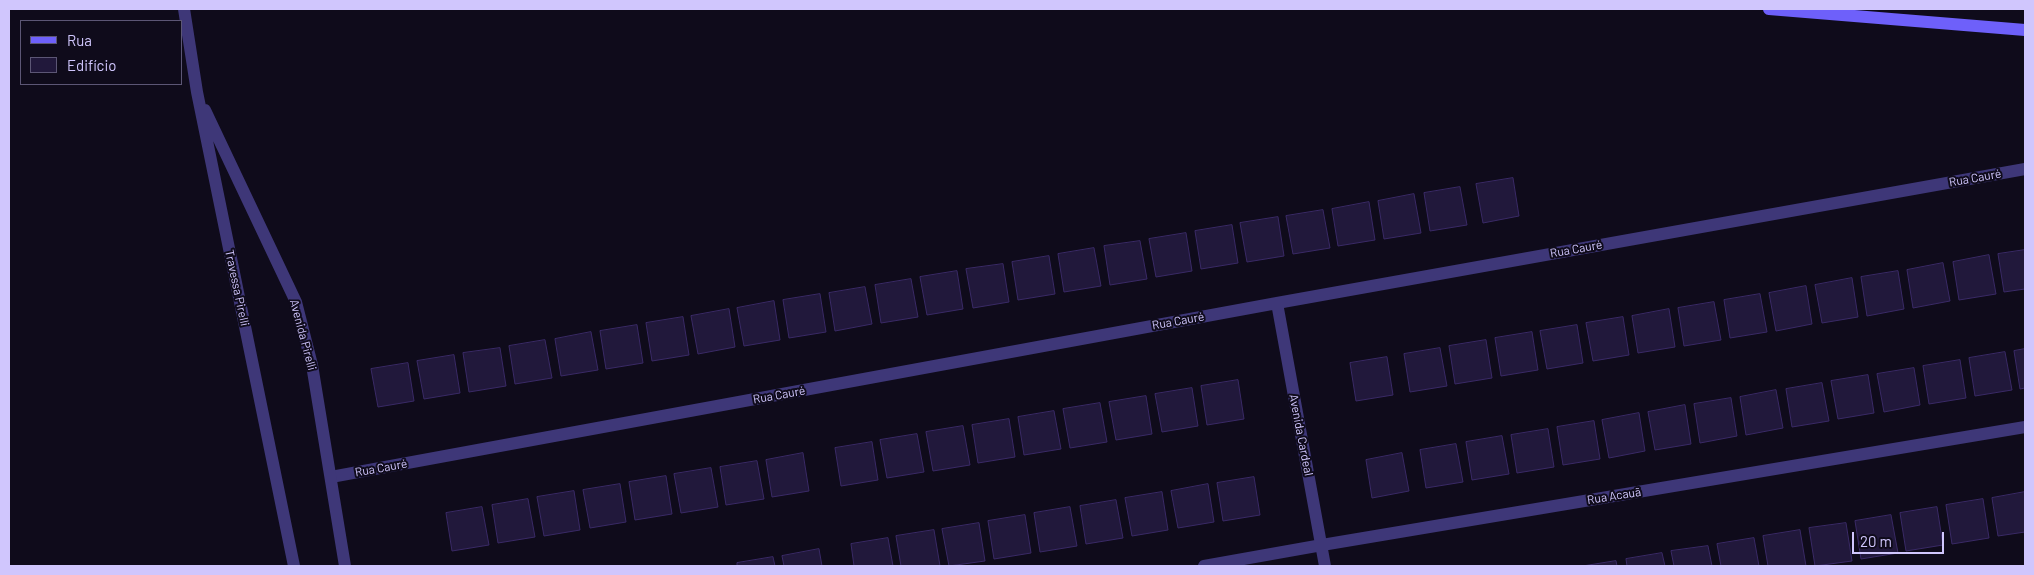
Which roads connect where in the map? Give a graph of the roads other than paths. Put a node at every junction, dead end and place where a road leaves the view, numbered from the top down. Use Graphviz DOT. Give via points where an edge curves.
graph roads {
  1 [pos="184,9"];
  2 [pos="1769,9"];
  3 [pos="2025,30"];
  4 [pos="196,92"];
  5 [pos="2025,169"];
  6 [pos="1277,303"];
  7 [pos="2025,427"];
  8 [pos="331,477"];
  9 [pos="1322,544"];
  10 [pos="294,566"];
  11 [pos="345,566"];
  12 [pos="1204,566"];
  13 [pos="1325,566"];
  1 -- 4 [label="street, Travessa Pirelli"];
  2 -- 3 [label="main road"];
  4 -- 8 [label="street, Avenida Pirelli" via="296,302 312,365"];
  4 -- 10 [label="street, Travessa Pirelli"];
  5 -- 6 [label="street, Rua Cauré"];
  6 -- 8 [label="street, Rua Cauré"];
  6 -- 9 [label="street, Avenida Cardeal"];
  7 -- 9 [label="street, Rua Acauã"];
  8 -- 11 [label="street, Avenida Pirelli"];
  9 -- 12 [label="street, Rua Acauã"];
  9 -- 13 [label="street, Avenida Cardeal"];
}
